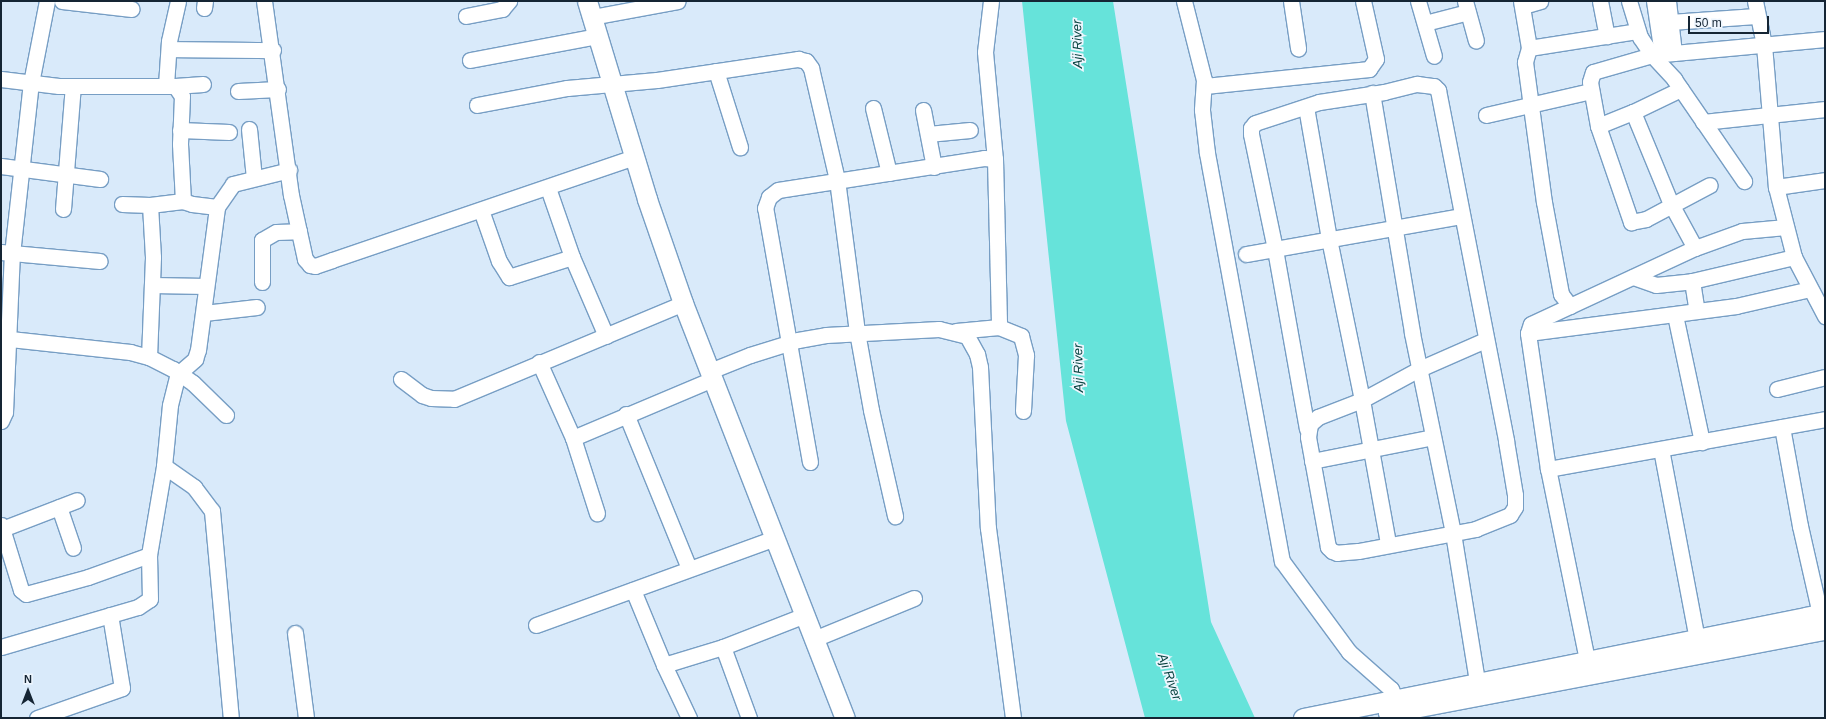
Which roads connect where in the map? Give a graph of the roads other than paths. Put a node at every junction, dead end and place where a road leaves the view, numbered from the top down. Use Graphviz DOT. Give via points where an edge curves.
graph roads {
  1 [pos="47,1"];
  2 [pos="62,1"];
  3 [pos="178,1"];
  4 [pos="264,1"];
  5 [pos="509,1"];
  6 [pos="678,1"];
  7 [pos="991,1"];
  8 [pos="1184,1"];
  9 [pos="1291,1"];
  10 [pos="1363,1"];
  11 [pos="1418,1"];
  12 [pos="1540,1"];
  13 [pos="1600,1"];
  14 [pos="1629,1"];
  15 [pos="1654,1"];
  16 [pos="1668,1"];
  17 [pos="1522,3"];
  18 [pos="1466,6"];
  19 [pos="1756,8"];
  20 [pos="590,9"];
  21 [pos="132,10"];
  22 [pos="466,16"];
  23 [pos="1670,22"];
  24 [pos="1425,23"];
  25 [pos="1637,31"];
  26 [pos="597,36"];
  27 [pos="1607,36"];
  28 [pos="1825,39"];
  29 [pos="1476,41"];
  30 [pos="1764,45"];
  31 [pos="1298,48"];
  32 [pos="1529,48"];
  33 [pos="169,49"];
  34 [pos="273,50"];
  35 [pos="1663,54"];
  36 [pos="1434,56"];
  37 [pos="470,60"];
  38 [pos="716,71"];
  39 [pos="1,79"];
  40 [pos="31,83"];
  41 [pos="612,83"];
  42 [pos="203,84"];
  43 [pos="73,86"];
  44 [pos="170,86"];
  45 [pos="1205,86"];
  46 [pos="278,89"];
  47 [pos="1681,89"];
  48 [pos="238,91"];
  49 [pos="1591,91"];
  50 [pos="1372,93"];
  51 [pos="477,105"];
  52 [pos="1533,105"];
  53 [pos="1306,107"];
  54 [pos="873,108"];
  55 [pos="1825,109"];
  56 [pos="923,110"];
  57 [pos="1634,112"];
  58 [pos="1770,113"];
  59 [pos="1486,115"];
  60 [pos="1703,122"];
  61 [pos="1598,126"];
  62 [pos="249,129"];
  63 [pos="180,130"];
  64 [pos="970,130"];
  65 [pos="230,132"];
  66 [pos="928,134"];
  67 [pos="740,147"];
  68 [pos="634,157"];
  69 [pos="996,159"];
  70 [pos="1,166"];
  71 [pos="934,167"];
  72 [pos="24,169"];
  73 [pos="288,170"];
  74 [pos="889,173"];
  75 [pos="68,175"];
  76 [pos="254,178"];
  77 [pos="100,179"];
  78 [pos="837,180"];
  79 [pos="1825,180"];
  80 [pos="1744,181"];
  81 [pos="1710,185"];
  82 [pos="1776,187"];
  83 [pos="548,188"];
  84 [pos="183,201"];
  85 [pos="122,204"];
  86 [pos="1672,204"];
  87 [pos="150,205"];
  88 [pos="217,207"];
  89 [pos="63,209"];
  90 [pos="481,210"];
  91 [pos="1462,216"];
  92 [pos="1395,227"];
  93 [pos="1786,227"];
  94 [pos="299,231"];
  95 [pos="1329,239"];
  96 [pos="1695,248"];
  97 [pos="1275,249"];
  98 [pos="6,253"];
  99 [pos="1246,254"];
  100 [pos="572,257"];
  101 [pos="1794,257"];
  102 [pos="100,261"];
  103 [pos="1633,277"];
  104 [pos="1692,281"];
  105 [pos="262,282"];
  106 [pos="152,285"];
  107 [pos="206,286"];
  108 [pos="1810,289"];
  109 [pos="684,303"];
  110 [pos="1570,306"];
  111 [pos="257,307"];
  112 [pos="1823,310"];
  113 [pos="1697,311"];
  114 [pos="204,312"];
  115 [pos="1675,315"];
  116 [pos="999,327"];
  117 [pos="956,331"];
  118 [pos="857,332"];
  119 [pos="1528,333"];
  120 [pos="606,336"];
  121 [pos="4,338"];
  122 [pos="1485,340"];
  123 [pos="788,343"];
  124 [pos="149,357"];
  125 [pos="539,362"];
  126 [pos="1419,369"];
  127 [pos="178,374"];
  128 [pos="712,375"];
  129 [pos="1825,377"];
  130 [pos="401,379"];
  131 [pos="1777,389"];
  132 [pos="1362,400"];
  133 [pos="1023,411"];
  134 [pos="626,414"];
  135 [pos="226,415"];
  136 [pos="1825,419"];
  137 [pos="1,421"];
  138 [pos="1782,427"];
  139 [pos="1307,429"];
  140 [pos="1433,437"];
  141 [pos="573,438"];
  142 [pos="1702,442"];
  143 [pos="1372,449"];
  144 [pos="1661,449"];
  145 [pos="1312,461"];
  146 [pos="810,462"];
  147 [pos="164,466"];
  148 [pos="1548,469"];
  149 [pos="77,500"];
  150 [pos="58,507"];
  151 [pos="597,513"];
  152 [pos="895,516"];
  153 [pos="2,527"];
  154 [pos="1453,533"];
  155 [pos="775,538"];
  156 [pos="1388,543"];
  157 [pos="73,548"];
  158 [pos="148,555"];
  159 [pos="7,567"];
  160 [pos="688,568"];
  161 [pos="633,590"];
  162 [pos="914,598"];
  163 [pos="805,614"];
  164 [pos="110,615"];
  165 [pos="1823,619"];
  166 [pos="536,625"];
  167 [pos="295,633"];
  168 [pos="814,639"];
  169 [pos="1697,639"];
  170 [pos="1,647"];
  171 [pos="723,647"];
  172 [pos="1587,660"];
  173 [pos="1608,664"];
  174 [pos="664,665"];
  175 [pos="1478,689"];
  176 [pos="1398,705"];
  177 [pos="1359,713"];
  178 [pos="37,718"];
  179 [pos="231,718"];
  180 [pos="306,718"];
  181 [pos="689,718"];
  182 [pos="749,718"];
  183 [pos="846,718"];
  184 [pos="1013,718"];
  185 [pos="1303,718"];
  1 -- 40 [label="street"];
  2 -- 21 [label="street"];
  3 -- 33 [label="street"];
  4 -- 34 [label="street"];
  5 -- 22 [label="street" via="502,9"];
  6 -- 20 [label="street"];
  7 -- 69 [label="street" via="985,52"];
  8 -- 45 [label="street"];
  9 -- 31 [label="street"];
  10 -- 45 [label="street" via="1376,59 1369,69"];
  11 -- 24 [label="street"];
  12 -- 17 [label="street"];
  13 -- 27 [label="street"];
  14 -- 25 [label="street"];
  15 -- 35 [label="street"];
  16 -- 23 [label="street"];
  17 -- 32 [label="street"];
  18 -- 24 [label="street"];
  18 -- 29 [label="street"];
  19 -- 23 [label="street"];
  19 -- 30 [label="street"];
  20 -- 26 [label="main road"];
  23 -- 35 [label="street"];
  24 -- 36 [label="street"];
  25 -- 27 [label="street"];
  25 -- 35 [label="street"];
  26 -- 37 [label="street"];
  26 -- 41 [label="main road"];
  27 -- 32 [label="street"];
  28 -- 30 [label="street"];
  30 -- 35 [label="street"];
  30 -- 58 [label="street"];
  32 -- 52 [label="street" via="1525,62"];
  33 -- 34 [label="street"];
  33 -- 44 [label="street"];
  34 -- 46 [label="street"];
  35 -- 47 [label="street"];
  35 -- 49 [label="street" via="1593,72 1590,76"];
  38 -- 41 [label="street" via="657,80"];
  38 -- 67 [label="street"];
  38 -- 78 [label="street" via="806,60 812,68"];
  39 -- 40 [label="street"];
  40 -- 43 [label="street"];
  40 -- 72 [label="street"];
  41 -- 51 [label="street" via="567,88"];
  41 -- 68 [label="main road"];
  42 -- 44 [label="street"];
  43 -- 44 [label="street"];
  43 -- 75 [label="street"];
  44 -- 63 [label="street" via="182,96"];
  45 -- 176 [label="street" via="1202,110 1207,153 1282,561 1349,652 1391,690"];
  46 -- 48 [label="street"];
  46 -- 73 [label="street"];
  47 -- 57 [label="street"];
  47 -- 60 [label="street"];
  49 -- 52 [label="street"];
  49 -- 61 [label="street"];
  50 -- 53 [label="street" via="1319,102"];
  50 -- 91 [label="street" via="1417,84 1434,86 1438,90"];
  50 -- 92 [label="street"];
  52 -- 59 [label="street"];
  52 -- 110 [label="street" via="1544,202 1561,294"];
  53 -- 95 [label="street"];
  53 -- 97 [label="street" via="1262,120 1251,128"];
  54 -- 74 [label="street"];
  55 -- 58 [label="street"];
  56 -- 66 [label="street"];
  57 -- 61 [label="street"];
  57 -- 86 [label="street"];
  58 -- 60 [label="street"];
  58 -- 82 [label="street"];
  60 -- 80 [label="street"];
  61 -- 86 [label="street" via="1631,222 1646,219"];
  62 -- 76 [label="street"];
  63 -- 65 [label="street"];
  63 -- 84 [label="street"];
  64 -- 66 [label="street"];
  66 -- 71 [label="street"];
  68 -- 83 [label="street"];
  68 -- 109 [label="main road"];
  69 -- 71 [label="street" via="984,158"];
  69 -- 116 [label="street"];
  70 -- 72 [label="street"];
  71 -- 74 [label="street"];
  72 -- 75 [label="street"];
  72 -- 98 [label="street"];
  73 -- 76 [label="street"];
  73 -- 94 [label="street"];
  74 -- 78 [label="street"];
  75 -- 77 [label="street"];
  75 -- 89 [label="street"];
  76 -- 88 [label="street" via="233,184"];
  78 -- 118 [label="street"];
  78 -- 123 [label="street" via="778,190 769,197 767,203 767,222"];
  79 -- 82 [label="street"];
  81 -- 86 [label="street"];
  82 -- 93 [label="street"];
  83 -- 90 [label="street"];
  83 -- 100 [label="street"];
  84 -- 87 [label="street"];
  84 -- 88 [label="street"];
  85 -- 87 [label="street"];
  86 -- 96 [label="street"];
  87 -- 106 [label="street"];
  88 -- 107 [label="street"];
  90 -- 94 [label="street" via="316,266 305,259"];
  90 -- 100 [label="street" via="499,261 508,277"];
  91 -- 92 [label="street"];
  91 -- 122 [label="street"];
  92 -- 95 [label="street"];
  92 -- 126 [label="street"];
  93 -- 96 [label="street" via="1742,231"];
  93 -- 101 [label="street"];
  94 -- 105 [label="street" via="276,232 262,240"];
  95 -- 97 [label="street"];
  95 -- 132 [label="street"];
  96 -- 103 [label="street"];
  97 -- 99 [label="street"];
  97 -- 139 [label="street"];
  98 -- 102 [label="street"];
  98 -- 121 [label="street"];
  100 -- 120 [label="street"];
  101 -- 104 [label="street"];
  101 -- 108 [label="street"];
  103 -- 104 [label="street" via="1651,284"];
  103 -- 110 [label="street"];
  104 -- 113 [label="street"];
  106 -- 107 [label="street"];
  106 -- 124 [label="street"];
  107 -- 114 [label="street"];
  108 -- 112 [label="street"];
  108 -- 113 [label="street" via="1736,306"];
  109 -- 120 [label="street"];
  109 -- 128 [label="main road"];
  110 -- 119 [label="street" via="1531,324"];
  111 -- 114 [label="street"];
  113 -- 115 [label="street"];
  114 -- 127 [label="street" via="195,358"];
  115 -- 119 [label="street"];
  115 -- 142 [label="street"];
  116 -- 117 [label="street"];
  116 -- 133 [label="street" via="1021,336 1025,345"];
  117 -- 118 [label="street" via="939,329"];
  117 -- 184 [label="street" via="967,336 972,343 980,367 988,528"];
  118 -- 123 [label="street"];
  118 -- 152 [label="street" via="871,410"];
  119 -- 148 [label="street"];
  120 -- 125 [label="street"];
  121 -- 124 [label="street" via="108,349"];
  121 -- 137 [label="street" via="5,412"];
  122 -- 126 [label="street"];
  122 -- 154 [label="street" via="1507,449 1515,507 1510,515 1496,522 1476,530"];
  123 -- 128 [label="street" via="750,355"];
  123 -- 146 [label="street"];
  124 -- 127 [label="street"];
  125 -- 130 [label="street" via="518,374 454,399 426,397"];
  125 -- 141 [label="street"];
  126 -- 132 [label="street"];
  126 -- 140 [label="street"];
  127 -- 135 [label="street" via="193,383"];
  127 -- 147 [label="street" via="170,406"];
  128 -- 134 [label="street"];
  128 -- 155 [label="main road"];
  129 -- 131 [label="street"];
  132 -- 139 [label="street" via="1318,417"];
  132 -- 143 [label="street"];
  134 -- 141 [label="street"];
  134 -- 160 [label="street"];
  136 -- 138 [label="street"];
  138 -- 142 [label="street"];
  138 -- 165 [label="street" via="1800,526"];
  139 -- 145 [label="street"];
  140 -- 143 [label="street"];
  140 -- 154 [label="street"];
  141 -- 151 [label="street"];
  142 -- 144 [label="street"];
  143 -- 145 [label="street"];
  143 -- 156 [label="street"];
  144 -- 148 [label="street"];
  144 -- 169 [label="street"];
  145 -- 156 [label="street" via="1328,547 1337,553"];
  147 -- 158 [label="street"];
  147 -- 179 [label="street" via="194,487 212,511"];
  148 -- 172 [label="street"];
  149 -- 150 [label="street"];
  150 -- 153 [label="street"];
  150 -- 157 [label="street"];
  153 -- 159 [label="street"];
  154 -- 156 [label="street"];
  154 -- 175 [label="street"];
  155 -- 160 [label="street"];
  155 -- 163 [label="main road"];
  158 -- 159 [label="street" via="32,594 26,594 21,590"];
  158 -- 164 [label="street" via="150,599 138,607"];
  160 -- 161 [label="street"];
  161 -- 166 [label="street"];
  161 -- 174 [label="street"];
  162 -- 168 [label="street"];
  163 -- 168 [label="main road"];
  163 -- 171 [label="street"];
  164 -- 170 [label="street"];
  164 -- 178 [label="street" via="122,688"];
  165 -- 169 [label="main road"];
  165 -- 173 [label="main road"];
  167 -- 180 [label="street"];
  168 -- 183 [label="main road"];
  169 -- 173 [label="main road"];
  171 -- 174 [label="street"];
  171 -- 182 [label="street"];
  172 -- 173 [label="main road"];
  172 -- 175 [label="main road"];
  173 -- 175 [label="main road"];
  174 -- 181 [label="street"];
  175 -- 176 [label="main road"];
  176 -- 177 [label="main road"];
  177 -- 185 [label="main road"];
}
